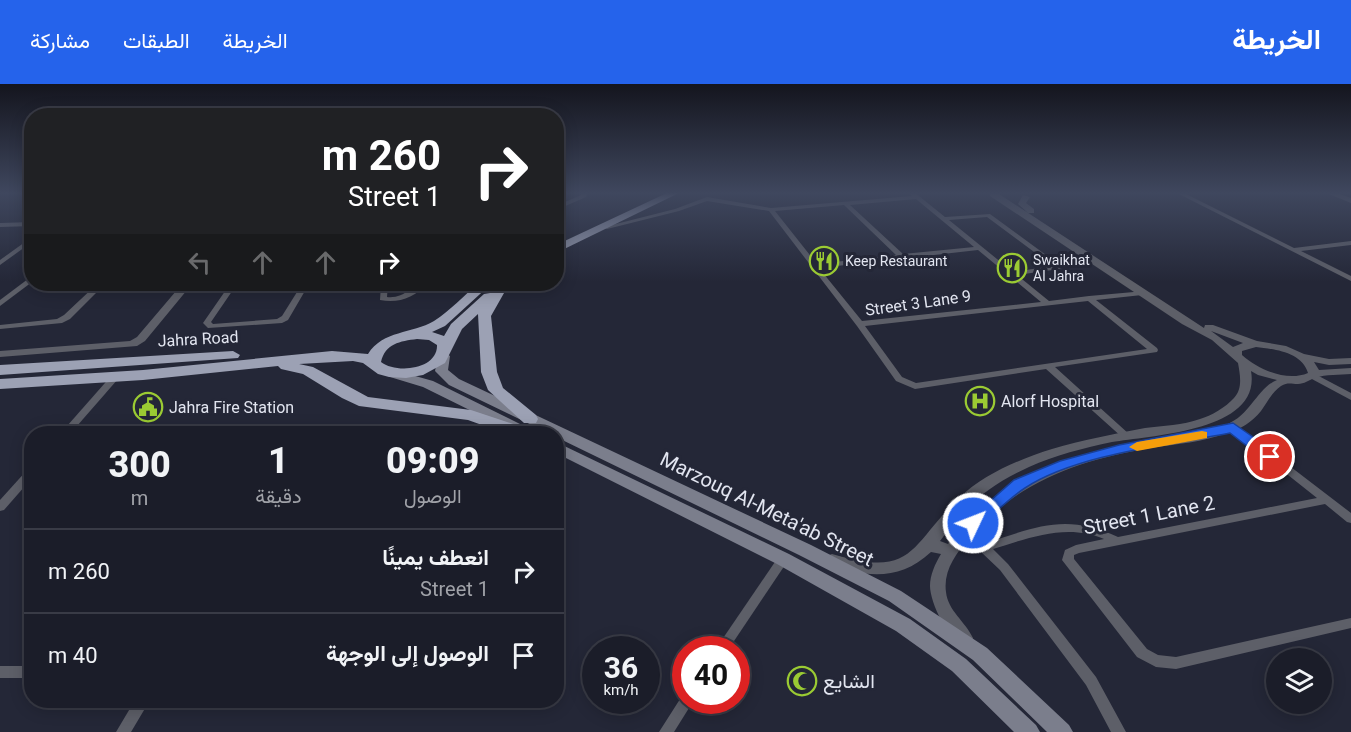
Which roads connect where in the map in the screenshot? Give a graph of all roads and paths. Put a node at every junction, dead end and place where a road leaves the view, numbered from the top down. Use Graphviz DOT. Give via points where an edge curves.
graph roads {
  1 [pos="593,222"];
  2 [pos="607,222"];
  3 [pos="622,222"];
  4 [pos="781,222"];
  5 [pos="865,222"];
  6 [pos="948,222"];
  7 [pos="998,222"];
  8 [pos="1035,222"];
  9 [pos="1048,222"];
  10 [pos="1238,222"];
  11 [pos="24,224"];
  12 [pos="0,225"];
  13 [pos="591,232"];
  14 [pos="564,235"];
  15 [pos="1351,243"];
  16 [pos="24,245"];
  17 [pos="564,246"];
  18 [pos="980,248"];
  19 [pos="1293,250"];
  20 [pos="12,254"];
  21 [pos="0,255"];
  22 [pos="901,256"];
  23 [pos="0,263"];
  24 [pos="815,266"];
  25 [pos="1012,274"];
  26 [pos="1351,279"];
  27 [pos="24,284"];
  28 [pos="94,291"];
  29 [pos="181,291"];
  30 [pos="228,291"];
  31 [pos="301,291"];
  32 [pos="383,291"];
  33 [pos="414,291"];
  34 [pos="477,291"];
  35 [pos="496,291"];
  36 [pos="499,291"];
  37 [pos="1142,293"];
  38 [pos="1089,298"];
  39 [pos="1046,302"];
  40 [pos="0,304"];
  41 [pos="860,324"];
  42 [pos="0,327"];
  43 [pos="414,335"];
  44 [pos="397,339"];
  45 [pos="1259,344"];
  46 [pos="445,352"];
  47 [pos="0,354"];
  48 [pos="1296,354"];
  49 [pos="176,358"];
  50 [pos="1240,358"];
  51 [pos="1351,361"];
  52 [pos="374,362"];
  53 [pos="224,363"];
  54 [pos="1049,367"];
  55 [pos="0,370"];
  56 [pos="1351,371"];
  57 [pos="165,372"];
  58 [pos="394,374"];
  59 [pos="1314,375"];
  60 [pos="116,377"];
  61 [pos="1287,380"];
  62 [pos="0,384"];
  63 [pos="1351,397"];
  64 [pos="71,426"];
  65 [pos="516,426"];
  66 [pos="521,426"];
  67 [pos="523,426"];
  68 [pos="526,426"];
  69 [pos="1233,428"];
  70 [pos="1126,436"];
  71 [pos="564,445"];
  72 [pos="564,451"];
  73 [pos="24,480"];
  74 [pos="1327,500"];
  75 [pos="0,507"];
  76 [pos="1351,519"];
  77 [pos="963,534"];
  78 [pos="931,540"];
  79 [pos="1118,541"];
  80 [pos="984,548"];
  81 [pos="806,550"];
  82 [pos="951,550"];
  83 [pos="783,559"];
  84 [pos="1351,623"];
  85 [pos="731,636"];
  86 [pos="980,654"];
  87 [pos="0,672"];
  88 [pos="24,672"];
  89 [pos="138,708"];
  90 [pos="678,714"];
  91 [pos="123,732"];
  92 [pos="666,732"];
  93 [pos="1029,732"];
  94 [pos="1062,732"];
  95 [pos="1119,732"];
  1 -- 14 [label="highway"];
  2 -- 13 [label="highway"];
  3 -- 13 [label="street"];
  4 -- 24 [label="street"];
  5 -- 22 [label="street"];
  6 -- 18 [label="street"];
  7 -- 25 [label="street" via="1059,267"];
  8 -- 37 [label="street"];
  9 -- 45 [label="street" via="1177,309 1218,330"];
  10 -- 19 [label="street"];
  11 -- 12 [label="street"];
  13 -- 17 [label="highway"];
  15 -- 19 [label="street"];
  16 -- 20 [label="street"];
  18 -- 22 [label="street"];
  18 -- 25 [label="street"];
  19 -- 26 [label="street"];
  20 -- 21 [label="street"];
  20 -- 23 [label="street"];
  22 -- 24 [label="street"];
  24 -- 41 [label="street"];
  25 -- 39 [label="street"];
  27 -- 40 [label="street"];
  28 -- 42 [label="street" via="59,321"];
  29 -- 47 [label="street" via="133,344"];
  30 -- 31 [label="street" via="207,324 279,321 285,318"];
  32 -- 33 [label="street" via="382,298 393,300"];
  34 -- 43 [label="highway" via="440,323"];
  35 -- 46 [label="highway" via="456,327"];
  36 -- 68 [label="highway" via="484,316 489,372 496,390"];
  37 -- 38 [label="street, Street 3 Lane 9"];
  37 -- 50 [label="street" via="1216,338"];
  38 -- 39 [label="street, Street 3 Lane 9"];
  38 -- 54 [label="street, Street 3 Lane 9" via="1154,350"];
  39 -- 41 [label="street, Street 3 Lane 9"];
  41 -- 54 [label="street, Street 3 Lane 9" via="906,384 915,386"];
  43 -- 44 [label="highway, Jahra Road"];
  43 -- 46 [label="highway" via="440,339"];
  44 -- 52 [label="highway" via="376,352"];
  44 -- 53 [label="highway, Jahra Road"];
  45 -- 48 [label="street"];
  45 -- 50 [label="street" via="1237,349"];
  46 -- 58 [label="highway" via="423,370"];
  46 -- 67 [label="main road, Marzouq Al-Meta'ab Street" via="441,371 445,377"];
  48 -- 51 [label="street" via="1321,361"];
  48 -- 59 [label="street" via="1311,364"];
  49 -- 53 [label="highway, Jahra Road"];
  49 -- 55 [label="highway, Jahra Road"];
  49 -- 57 [label="highway" via="178,364"];
  50 -- 61 [label="street" via="1262,373"];
  50 -- 70 [label="street" via="1247,383 1244,394 1227,411 1202,423"];
  52 -- 53 [label="highway, Jahra Road" via="332,356"];
  52 -- 58 [label="highway, Jahra Road" via="384,372"];
  53 -- 57 [label="highway, Jahra Road"];
  53 -- 65 [label="highway" via="308,370 365,402 471,415"];
  54 -- 70 [label="street"];
  56 -- 59 [label="street"];
  57 -- 60 [label="highway, Jahra Road"];
  58 -- 66 [label="main road, Marzouq Al-Meta'ab Street" via="428,384"];
  59 -- 61 [label="street"];
  59 -- 63 [label="street"];
  60 -- 62 [label="highway, Jahra Road"];
  60 -- 64 [label="street"];
  61 -- 69 [label="street" via="1272,385 1256,411"];
  69 -- 74 [label="street"];
  69 -- 77 [label="street" via="1119,450 1048,470 1019,484"];
  70 -- 78 [label="street" via="1062,450 999,474 971,495"];
  71 -- 81 [label="main road, Marzouq Al-Meta'ab Street"];
  72 -- 83 [label="main road"];
  73 -- 75 [label="street"];
  74 -- 76 [label="street"];
  74 -- 79 [label="street, Street 1 Lane 2"];
  77 -- 80 [label="street"];
  77 -- 82 [label="street"];
  78 -- 81 [label="street" via="908,562 884,568 836,561"];
  78 -- 82 [label="street" via="941,550"];
  79 -- 80 [label="street" via="1091,528 1062,526"];
  79 -- 84 [label="street, Street 1 Lane 2" via="1076,549 1069,553 1068,564 1142,653 1156,661 1176,663"];
  80 -- 95 [label="street" via="1004,567 1090,681"];
  81 -- 86 [label="main road, Marzouq Al-Meta'ab Street" via="895,596"];
  82 -- 86 [label="street" via="940,568 938,595 951,622"];
  83 -- 85 [label="street"];
  83 -- 93 [label="main road" via="932,644"];
  86 -- 94 [label="main road, Marzouq Al-Meta'ab Street"];
  87 -- 88 [label="street"];
  89 -- 91 [label="street"];
  90 -- 92 [label="street"];
}
